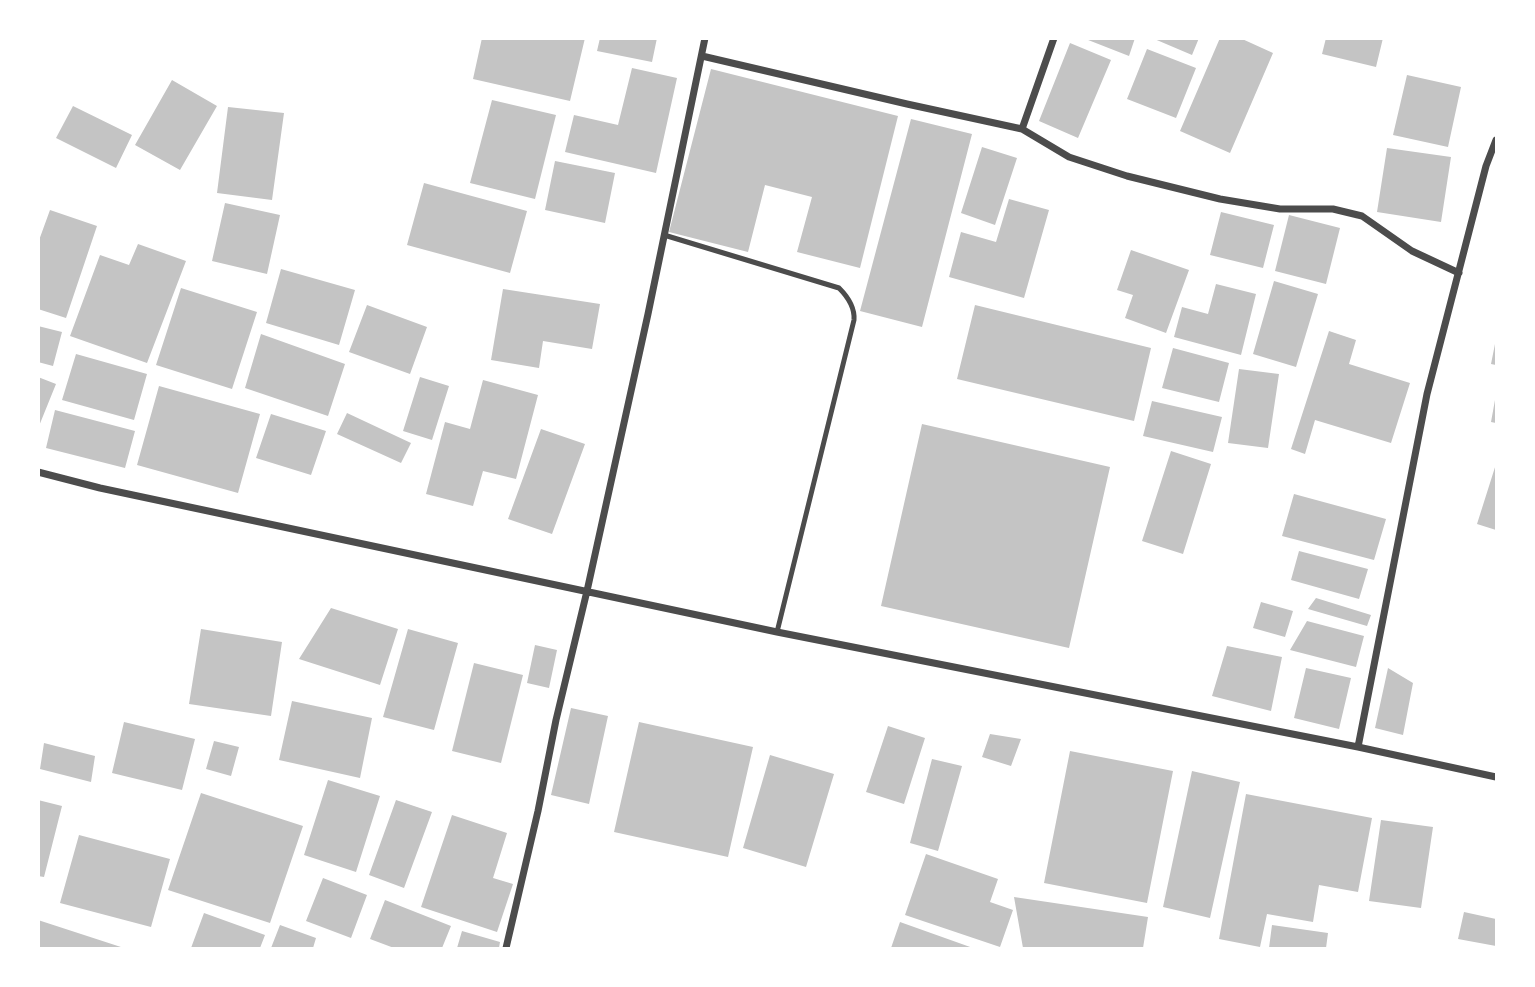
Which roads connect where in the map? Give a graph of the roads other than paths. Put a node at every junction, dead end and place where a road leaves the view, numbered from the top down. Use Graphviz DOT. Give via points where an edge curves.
graph roads {
  1 [pos="705,38"];
  2 [pos="1054,38"];
  3 [pos="702,56"];
  4 [pos="1022,129"];
  5 [pos="1496,140"];
  6 [pos="664,235"];
  7 [pos="1459,273"];
  8 [pos="38,472"];
  9 [pos="587,591"];
  10 [pos="777,632"];
  11 [pos="1358,747"];
  12 [pos="1496,777"];
  13 [pos="506,948"];
  1 -- 3 [label="street"];
  2 -- 4 [label="street"];
  3 -- 4 [label="street"];
  3 -- 6 [label="street"];
  4 -- 7 [label="street" via="1069,157 1127,176 1232,201 1280,209 1333,209 1362,216 1412,251"];
  5 -- 7 [label="street"];
  6 -- 9 [label="street"];
  6 -- 10 [label="lane" via="839,288 854,312"];
  7 -- 11 [label="street" via="1427,394"];
  8 -- 9 [label="street"];
  9 -- 10 [label="street"];
  9 -- 13 [label="street"];
  10 -- 11 [label="street"];
  11 -- 12 [label="street"];
}
